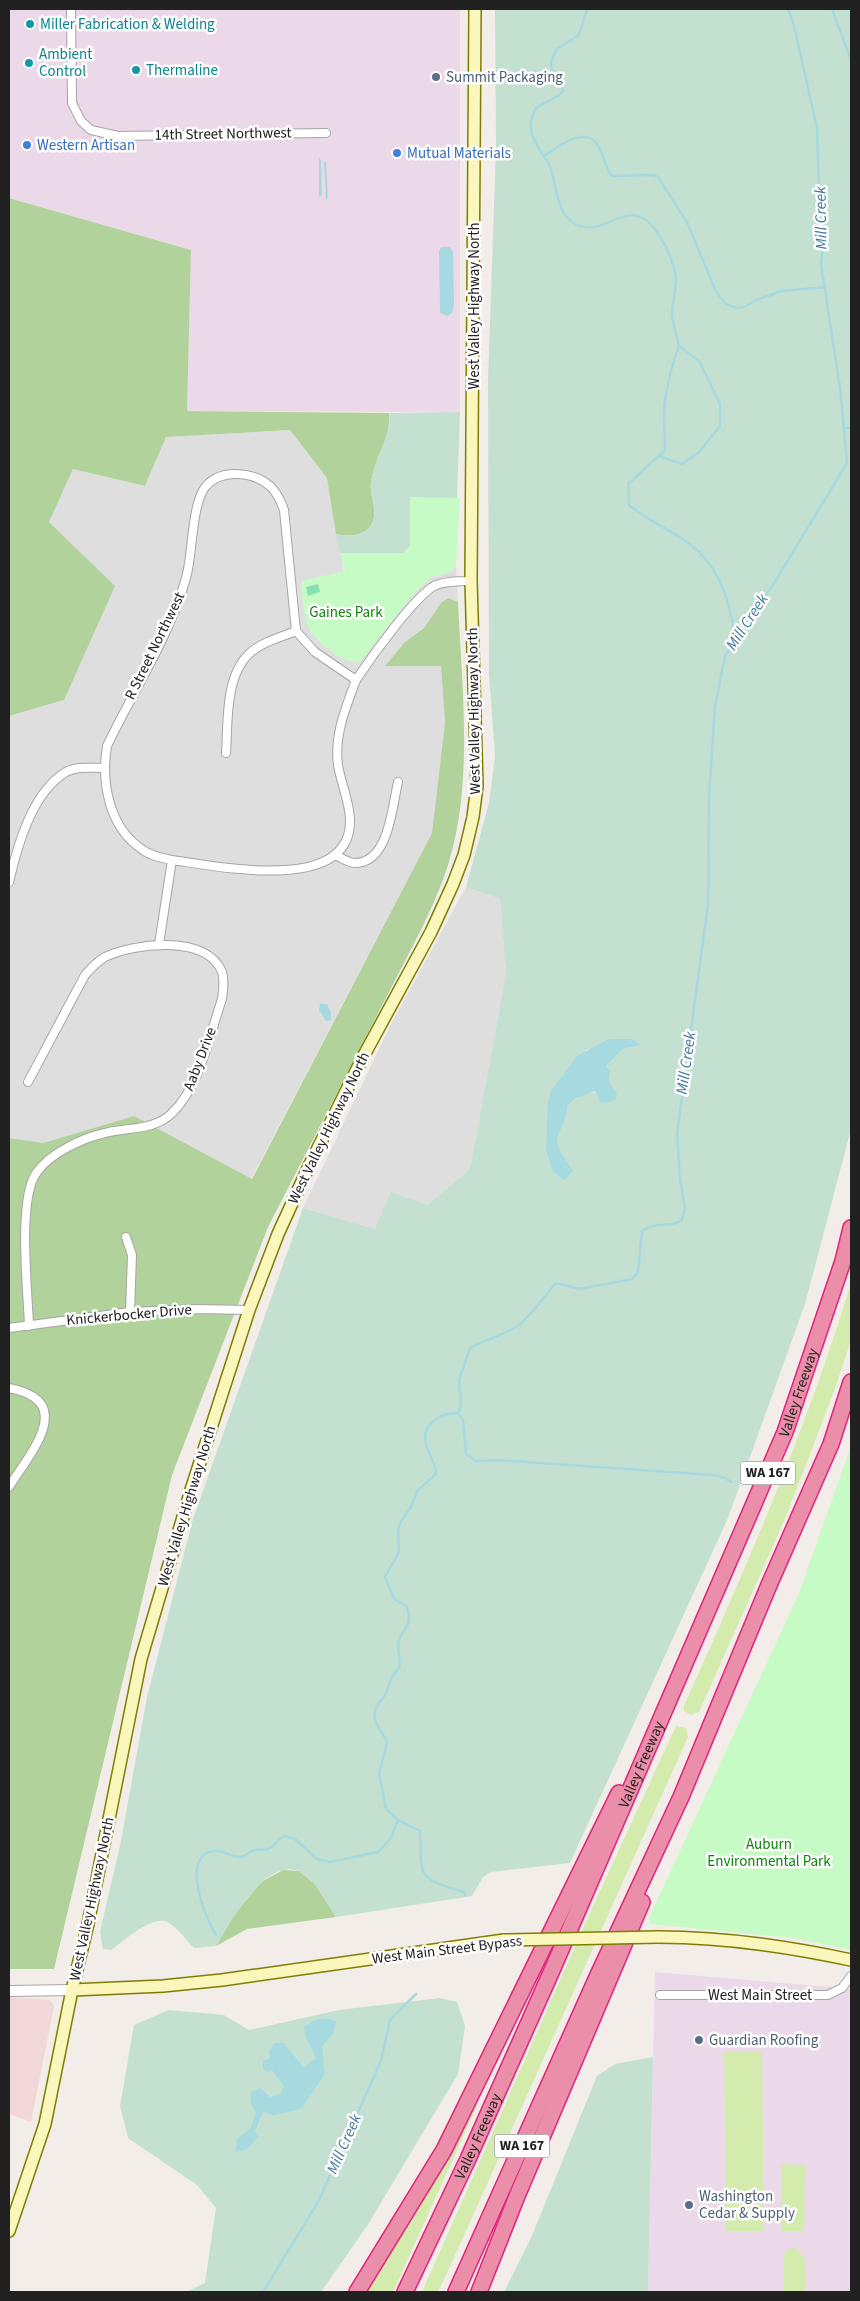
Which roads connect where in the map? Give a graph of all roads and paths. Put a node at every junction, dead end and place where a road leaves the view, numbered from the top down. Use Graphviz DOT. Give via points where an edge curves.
graph roads {
  1 [pos="72,9"];
  2 [pos="475,9"];
  3 [pos="326,133"];
  4 [pos="471,581"];
  5 [pos="296,631"];
  6 [pos="356,680"];
  7 [pos="226,753"];
  8 [pos="104,768"];
  9 [pos="398,782"];
  10 [pos="337,856"];
  11 [pos="172,860"];
  12 [pos="9,882"];
  13 [pos="160,944"];
  14 [pos="28,1082"];
  15 [pos="851,1228"];
  16 [pos="126,1237"];
  17 [pos="249,1310"];
  18 [pos="130,1312"];
  19 [pos="30,1326"];
  20 [pos="9,1328"];
  21 [pos="851,1382"];
  22 [pos="9,1388"];
  23 [pos="9,1487"];
  24 [pos="665,1711"];
  25 [pos="673,1813"];
  26 [pos="851,1960"];
  27 [pos="851,1976"];
  28 [pos="72,1990"];
  29 [pos="9,1991"];
  30 [pos="660,1995"];
  31 [pos="468,2159"];
  32 [pos="9,2231"];
  33 [pos="358,2292"];
  34 [pos="405,2292"];
  35 [pos="415,2292"];
  36 [pos="456,2292"];
  37 [pos="479,2292"];
  1 -- 3 [label="street, 14th Street Northwest" via="72,103 81,121 91,130 118,136"];
  2 -- 4 [label="main road, West Valley Highway North"];
  4 -- 6 [label="street" via="446,582 424,594"];
  4 -- 17 [label="main road, West Valley Highway North" via="477,786 464,854 431,932 363,1056 310,1164 278,1234"];
  5 -- 6 [label="street" via="315,652"];
  5 -- 7 [label="street" via="261,645 242,662 232,686"];
  5 -- 8 [label="street, R Street Northwest" via="284,510 279,497 262,481 248,475 220,477 206,486 198,501 187,575 179,604 107,746"];
  6 -- 10 [label="street" via="338,740 338,766 350,819 347,840"];
  8 -- 11 [label="street, R Street Northwest" via="105,785 115,818 127,836 142,850"];
  8 -- 12 [label="street" via="82,767 66,772 49,786 18,844"];
  9 -- 10 [label="street" via="388,828 377,853 357,863"];
  10 -- 11 [label="street, R Street Northwest" via="314,866 263,871"];
  11 -- 13 [label="street"];
  13 -- 14 [label="street, Aaby Drive" via="119,952 93,965"];
  13 -- 19 [label="street, Aaby Drive" via="202,952 214,960 222,972 222,1000 193,1083 183,1102 171,1114 158,1124 87,1137 36,1172 31,1184 25,1226"];
  15 -- 24 [label="highway, Valley Freeway / WA 167" via="843,1261 785,1432"];
  16 -- 18 [label="street" via="132,1255"];
  17 -- 18 [label="street, Knickerbocker Drive"];
  17 -- 28 [label="main road, West Valley Highway North" via="141,1658"];
  18 -- 19 [label="street, Knickerbocker Drive"];
  19 -- 20 [label="street, Knickerbocker Drive"];
  21 -- 25 [label="highway, WA 167" via="831,1444"];
  22 -- 23 [label="street" via="33,1397 46,1414 43,1432"];
  24 -- 31 [label="highway, Valley Freeway / WA 167"];
  24 -- 33 [label="highway" via="611,1809 444,2150"];
  25 -- 36 [label="highway, WA 167"];
  25 -- 37 [label="highway" via="663,1850 632,1927"];
  26 -- 28 [label="main road, West Main Street Bypass, bridge" via="709,1937 504,1940 222,1980"];
  27 -- 30 [label="street, West Main Street" via="842,1988 828,1995"];
  28 -- 29 [label="street"];
  28 -- 32 [label="main road, West Valley Highway North" via="45,2124"];
  31 -- 34 [label="highway, Valley Freeway / WA 167"];
  31 -- 35 [label="highway, WA 167"];
}
